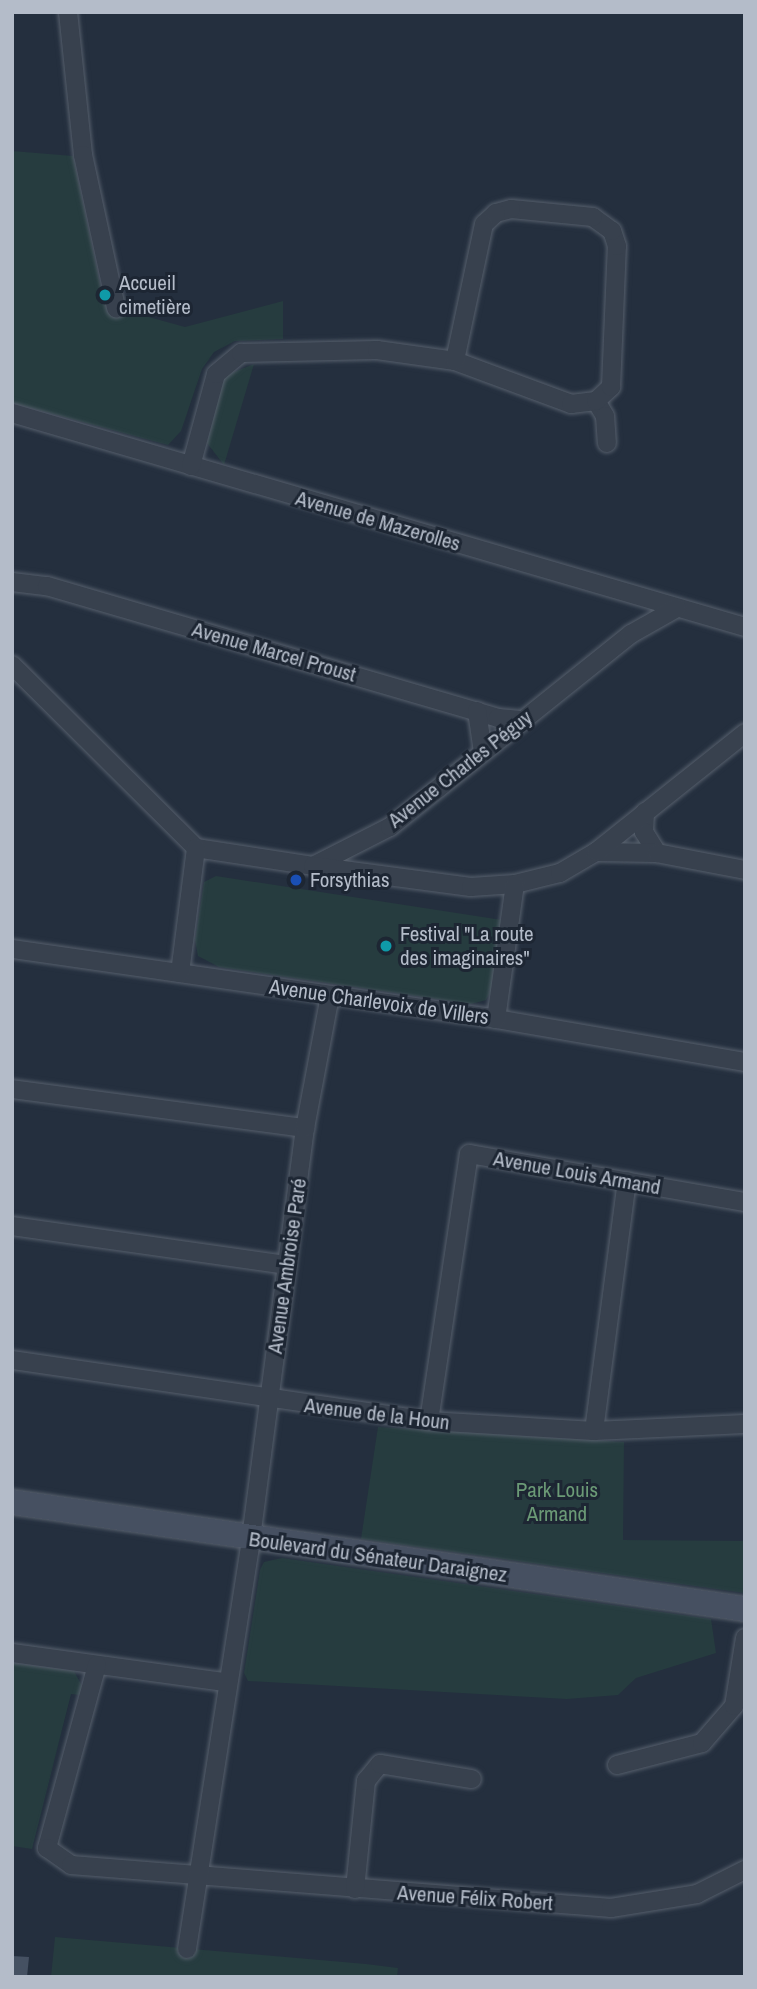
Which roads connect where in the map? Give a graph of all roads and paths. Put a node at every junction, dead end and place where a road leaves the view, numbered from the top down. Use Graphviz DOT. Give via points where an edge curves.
graph roads {
  1 [pos="68,12"];
  2 [pos="116,308"];
  3 [pos="455,361"];
  4 [pos="596,401"];
  5 [pos="12,413"];
  6 [pos="607,443"];
  7 [pos="191,466"];
  8 [pos="17,585"];
  9 [pos="631,594"];
  10 [pos="677,608"];
  11 [pos="745,627"];
  12 [pos="631,634"];
  13 [pos="12,665"];
  14 [pos="477,711"];
  15 [pos="522,720"];
  16 [pos="745,733"];
  17 [pos="482,752"];
  18 [pos="645,811"];
  19 [pos="196,848"];
  20 [pos="596,852"];
  21 [pos="657,853"];
  22 [pos="313,866"];
  23 [pos="745,870"];
  24 [pos="515,884"];
  25 [pos="12,949"];
  26 [pos="180,973"];
  27 [pos="330,996"];
  28 [pos="496,1018"];
  29 [pos="745,1062"];
  30 [pos="12,1089"];
  31 [pos="305,1128"];
  32 [pos="627,1181"];
  33 [pos="745,1202"];
  34 [pos="12,1226"];
  35 [pos="287,1265"];
  36 [pos="12,1360"];
  37 [pos="269,1401"];
  38 [pos="429,1421"];
  39 [pos="745,1423"];
  40 [pos="594,1431"];
  41 [pos="12,1502"];
  42 [pos="251,1538"];
  43 [pos="745,1609"];
  44 [pos="745,1638"];
  45 [pos="12,1653"];
  46 [pos="97,1665"];
  47 [pos="225,1682"];
  48 [pos="617,1765"];
  49 [pos="471,1779"];
  50 [pos="745,1870"];
  51 [pos="198,1878"];
  52 [pos="355,1889"];
  53 [pos="187,1949"];
  1 -- 2 [label="street" via="83,155"];
  3 -- 4 [label="street" via="571,404"];
  3 -- 4 [label="street" via="484,224 511,209 593,217 612,231 617,246 611,387"];
  3 -- 7 [label="street" via="377,350 241,353 216,374"];
  4 -- 6 [label="street" via="605,416"];
  5 -- 7 [label="street, Avenue de Mazerolles"];
  7 -- 9 [label="street, Avenue de Mazerolles"];
  8 -- 14 [label="street, Avenue Marcel Proust"];
  9 -- 10 [label="street, Avenue de Mazerolles"];
  9 -- 12 [label="street" via="636,623"];
  10 -- 11 [label="street, Avenue de Mazerolles"];
  10 -- 12 [label="street, Avenue Charles Péguy"];
  12 -- 15 [label="street, Avenue Charles Péguy"];
  13 -- 19 [label="street"];
  14 -- 15 [label="street, Avenue Marcel Proust"];
  14 -- 17 [label="street"];
  15 -- 17 [label="street, Avenue Charles Péguy"];
  16 -- 18 [label="street"];
  17 -- 22 [label="street, Avenue Charles Péguy" via="390,827"];
  18 -- 20 [label="street"];
  18 -- 21 [label="street" via="644,832"];
  19 -- 22 [label="street"];
  19 -- 26 [label="street"];
  20 -- 21 [label="street"];
  20 -- 24 [label="street" via="560,873"];
  21 -- 23 [label="street"];
  22 -- 24 [label="street" via="471,887"];
  24 -- 28 [label="street"];
  25 -- 26 [label="street, Avenue Charlevoix de Villers"];
  26 -- 27 [label="street, Avenue Charlevoix de Villers"];
  27 -- 28 [label="street, Avenue Charlevoix de Villers"];
  27 -- 31 [label="street, Avenue Ambroise Paré"];
  28 -- 29 [label="street, Avenue Charlevoix de Villers"];
  30 -- 31 [label="street"];
  31 -- 35 [label="street, Avenue Ambroise Paré"];
  32 -- 33 [label="street, Avenue Louis Armand"];
  32 -- 38 [label="street, Avenue Louis Armand" via="469,1154"];
  32 -- 40 [label="street"];
  34 -- 35 [label="street"];
  35 -- 37 [label="street, Avenue Ambroise Paré"];
  36 -- 37 [label="street, Avenue de la Houn"];
  37 -- 38 [label="street, Avenue de la Houn"];
  37 -- 42 [label="street, Avenue Ambroise Paré"];
  38 -- 40 [label="street, Avenue de la Houn"];
  39 -- 40 [label="street, Avenue de la Houn"];
  41 -- 42 [label="street, Boulevard du Sénateur Daraignez"];
  42 -- 43 [label="street, Boulevard du Sénateur Daraignez"];
  42 -- 47 [label="street, Avenue Ambroise Paré"];
  44 -- 48 [label="street" via="734,1706 702,1743"];
  45 -- 46 [label="street"];
  46 -- 47 [label="street"];
  46 -- 51 [label="street, Avenue Félix Robert" via="47,1848 71,1865"];
  47 -- 51 [label="street, Avenue Ambroise Paré"];
  49 -- 52 [label="street" via="380,1764 366,1781"];
  50 -- 52 [label="street, Avenue Félix Robert" via="697,1894 611,1908"];
  51 -- 52 [label="street, Avenue Félix Robert"];
  51 -- 53 [label="street, Avenue Ambroise Paré"];
}
